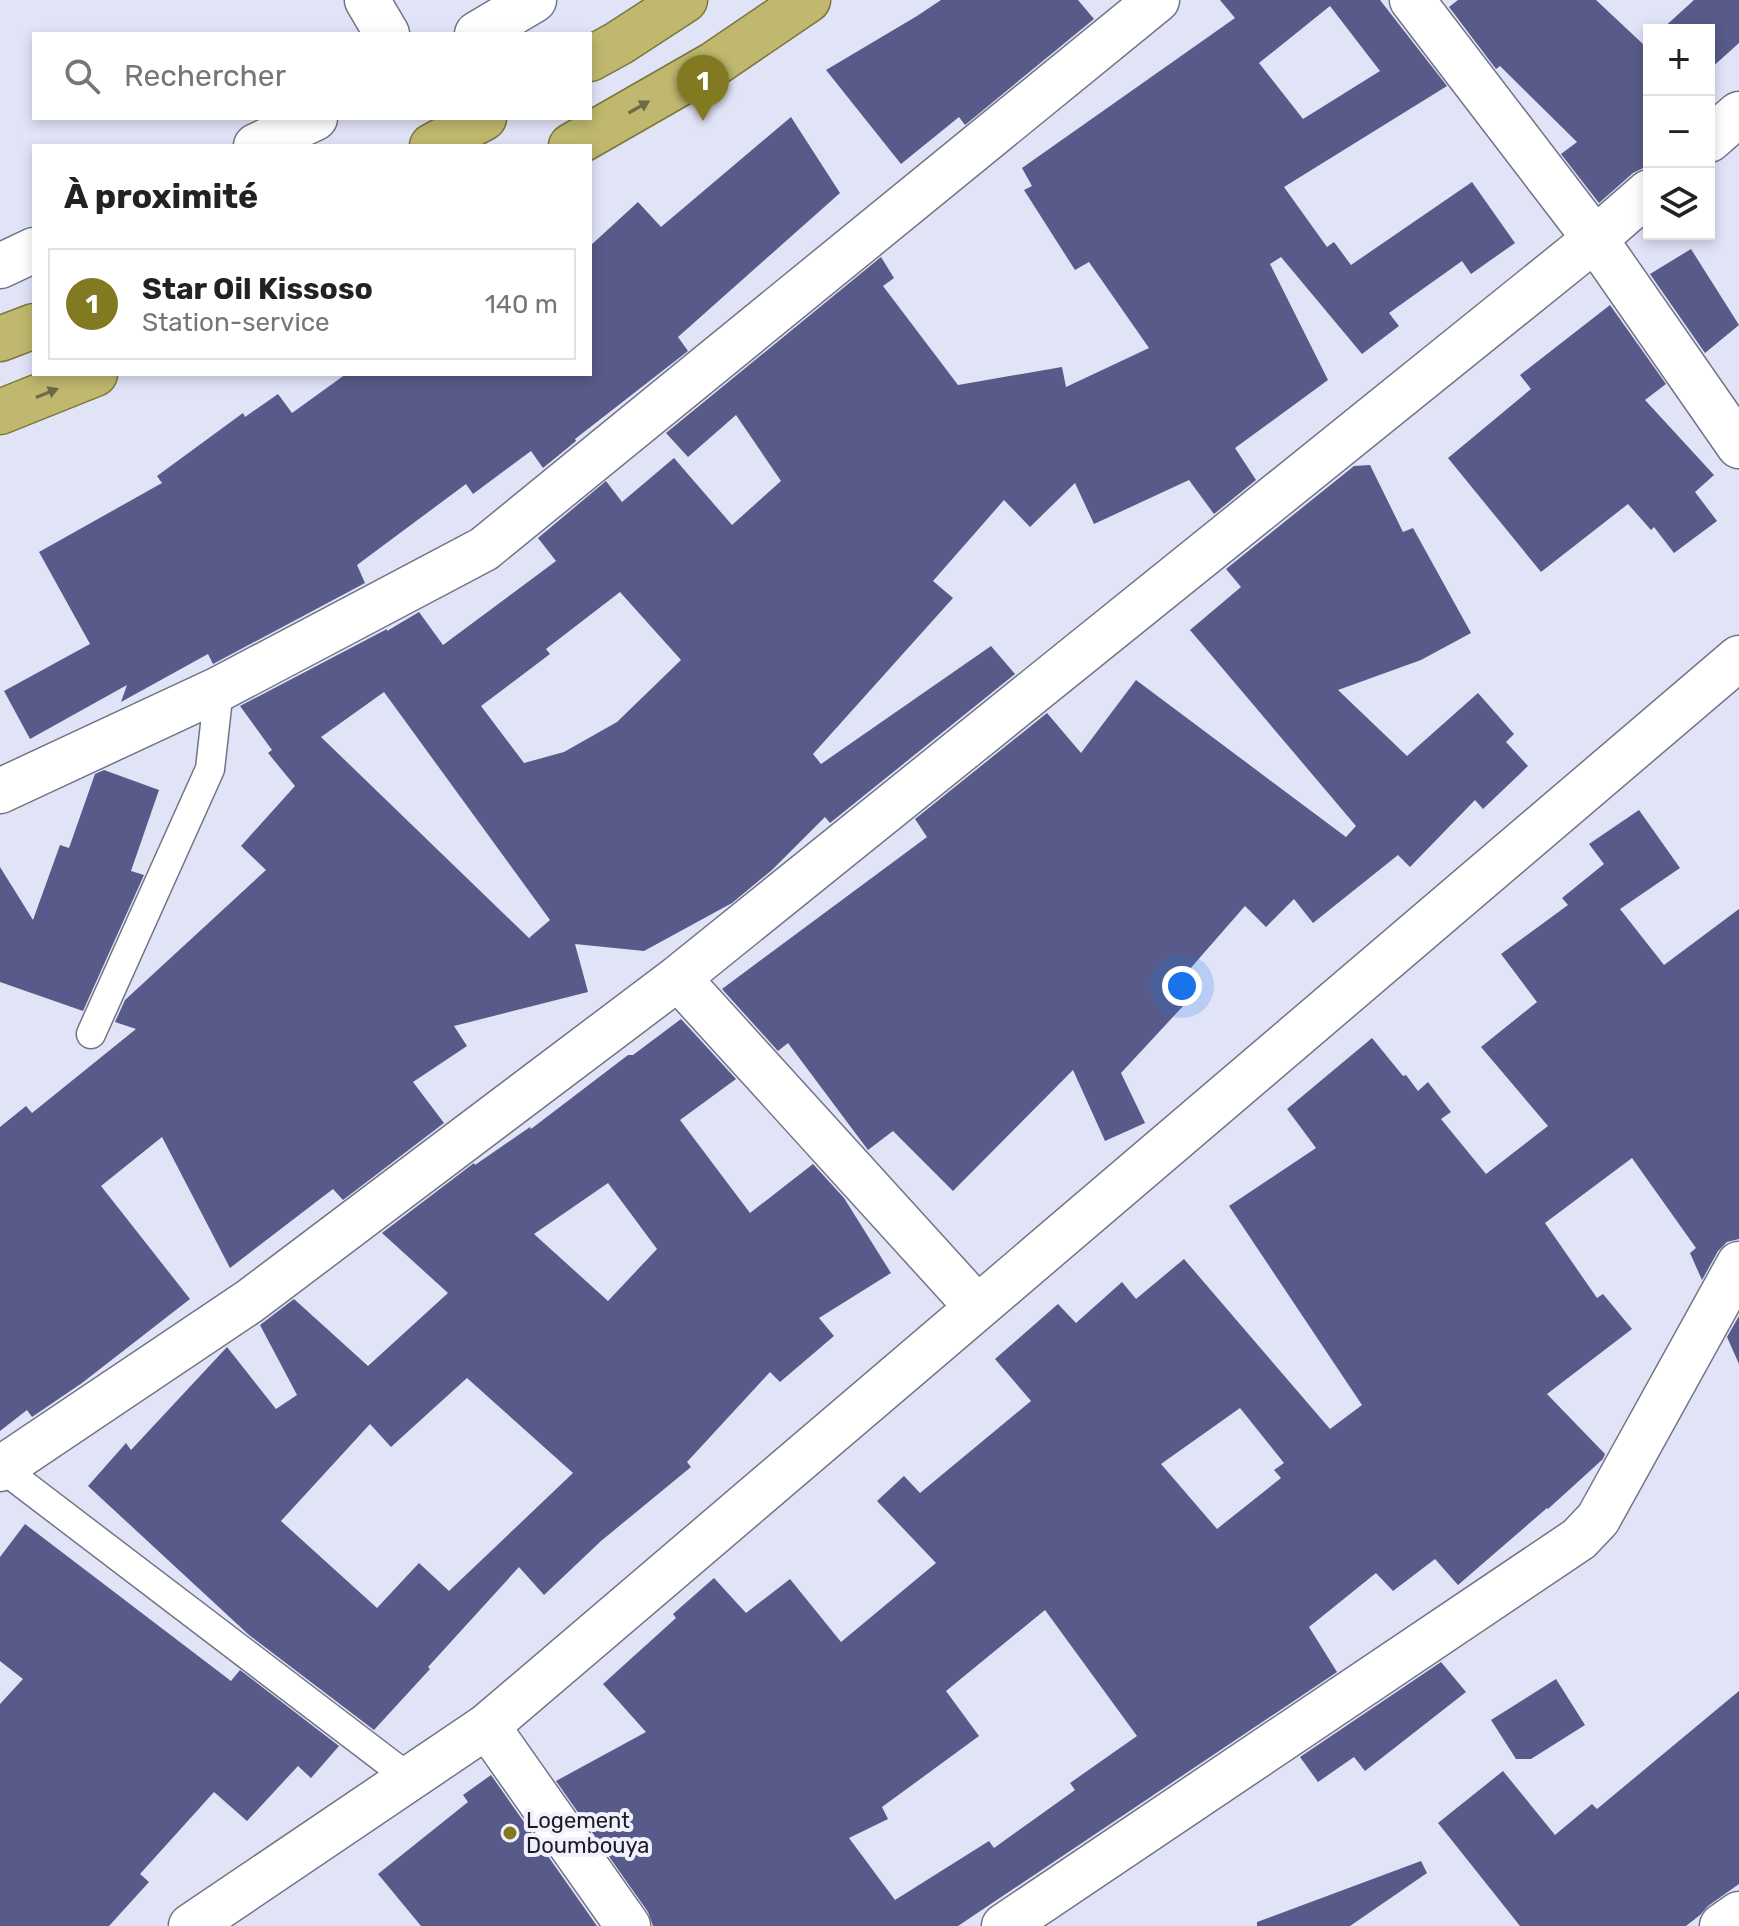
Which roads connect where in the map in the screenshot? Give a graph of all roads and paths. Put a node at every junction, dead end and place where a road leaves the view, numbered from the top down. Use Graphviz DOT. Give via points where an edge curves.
graph roads {
  1 [pos="367,0"];
  2 [pos="534,0"];
  3 [pos="685,0"];
  4 [pos="808,0"];
  5 [pos="1157,0"];
  6 [pos="1412,0"];
  7 [pos="386,32"];
  8 [pos="480,32"];
  9 [pos="592,58"];
  10 [pos="1739,114"];
  11 [pos="311,120"];
  12 [pos="480,120"];
  13 [pos="1715,135"];
  14 [pos="260,144"];
  15 [pos="436,144"];
  16 [pos="574,144"];
  17 [pos="1643,197"];
  18 [pos="1595,239"];
  19 [pos="32,251"];
  20 [pos="0,266"];
  21 [pos="32,327"];
  22 [pos="0,339"];
  23 [pos="90,376"];
  24 [pos="0,412"];
  25 [pos="1739,446"];
  26 [pos="1739,658"];
  27 [pos="219,689"];
  28 [pos="0,791"];
  29 [pos="678,978"];
  30 [pos="91,1034"];
  31 [pos="1739,1264"];
  32 [pos="977,1307"];
  33 [pos="1,1468"];
  34 [pos="487,1726"];
  35 [pos="409,1778"];
  36 [pos="1739,1914"];
  37 [pos="191,1926"];
  38 [pos="628,1926"];
  39 [pos="1004,1926"];
  40 [pos="1722,1926"];
  1 -- 7 [label="street"];
  2 -- 8 [label="street"];
  3 -- 9 [label="highway"];
  16 -- 4 [label="highway, one-way" via="714,64"];
  5 -- 27 [label="street" via="484,549"];
  6 -- 18 [label="street"];
  10 -- 13 [label="street"];
  11 -- 14 [label="street"];
  12 -- 15 [label="highway"];
  17 -- 18 [label="street"];
  18 -- 25 [label="street"];
  18 -- 29 [label="street"];
  19 -- 20 [label="street"];
  21 -- 22 [label="highway"];
  24 -- 23 [label="highway, one-way"];
  26 -- 32 [label="street"];
  27 -- 28 [label="street"];
  27 -- 30 [label="lane" via="210,769"];
  29 -- 32 [label="street"];
  29 -- 33 [label="street" via="250,1301"];
  31 -- 39 [label="street" via="1598,1519 1579,1539"];
  32 -- 34 [label="street"];
  33 -- 35 [label="lane"];
  34 -- 35 [label="street"];
  34 -- 38 [label="street"];
  35 -- 37 [label="street"];
  36 -- 40 [label="street"];
}
